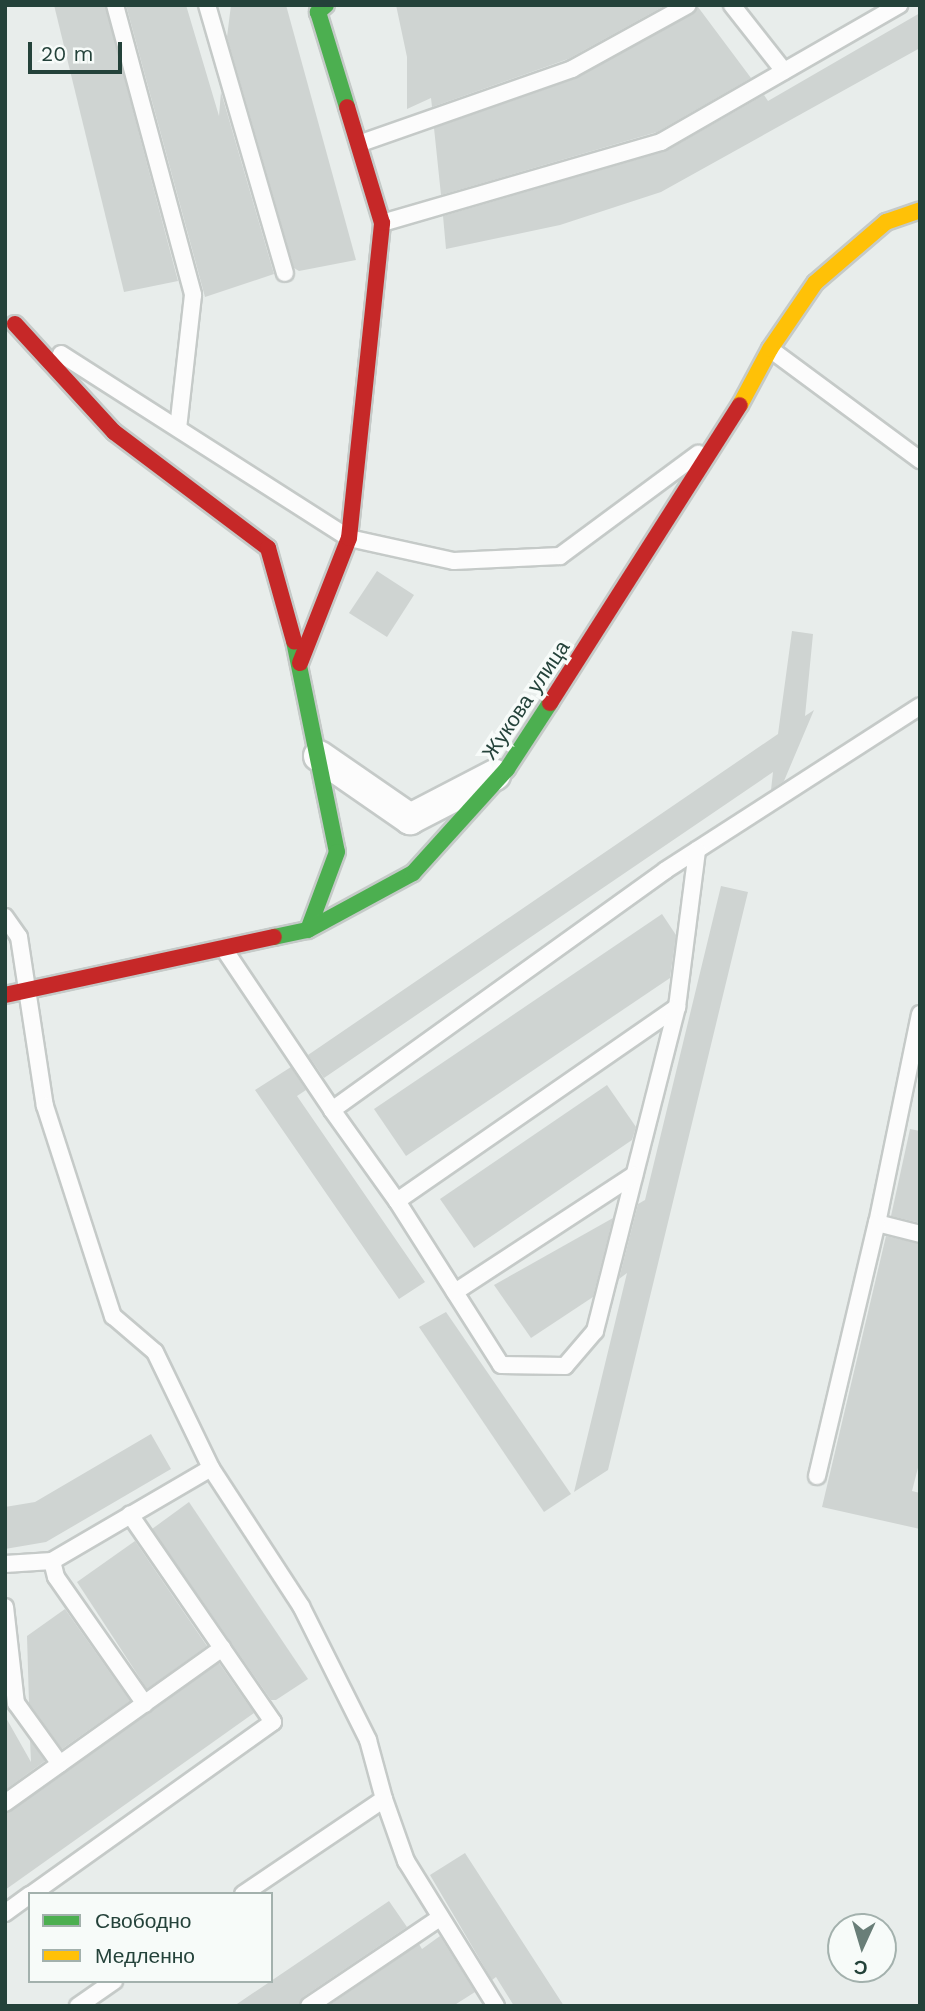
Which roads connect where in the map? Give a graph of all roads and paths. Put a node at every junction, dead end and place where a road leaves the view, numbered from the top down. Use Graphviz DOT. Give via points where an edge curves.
graph roads {
  1 [pos="115,5"];
  2 [pos="207,5"];
  3 [pos="326,5"];
  4 [pos="688,5"];
  5 [pos="732,5"];
  6 [pos="899,5"];
  7 [pos="784,71"];
  8 [pos="361,143"];
  9 [pos="920,210"];
  10 [pos="382,223"];
  11 [pos="285,273"];
  12 [pos="10,320"];
  13 [pos="770,349"];
  14 [pos="178,428"];
  15 [pos="725,434"];
  16 [pos="920,460"];
  17 [pos="349,538"];
  18 [pos="300,663"];
  19 [pos="920,706"];
  20 [pos="318,756"];
  21 [pos="507,769"];
  22 [pos="697,850"];
  23 [pos="5,918"];
  24 [pos="308,930"];
  25 [pos="224,948"];
  26 [pos="30,991"];
  27 [pos="5,995"];
  28 [pos="677,1007"];
  29 [pos="920,1014"];
  30 [pos="332,1110"];
  31 [pos="634,1175"];
  32 [pos="397,1201"];
  33 [pos="877,1223"];
  34 [pos="920,1234"];
  35 [pos="456,1292"];
  36 [pos="211,1468"];
  37 [pos="817,1476"];
  38 [pos="130,1515"];
  39 [pos="52,1561"];
  40 [pos="5,1564"];
  41 [pos="5,1607"];
  42 [pos="222,1648"];
  43 [pos="145,1703"];
  44 [pos="60,1764"];
  45 [pos="384,1799"];
  46 [pos="5,1803"];
  47 [pos="35,1892"];
  48 [pos="246,1892"];
  49 [pos="28,1897"];
  50 [pos="5,1913"];
  51 [pos="438,1919"];
  52 [pos="111,1983"];
  53 [pos="490,2004"];
  54 [pos="78,2006"];
  55 [pos="309,2006"];
  1 -- 14 [label="lane" via="192,295"];
  2 -- 11 [label="lane"];
  3 -- 8 [label="street" via="318,12"];
  4 -- 8 [label="lane" via="572,69"];
  5 -- 7 [label="lane"];
  6 -- 7 [label="lane"];
  7 -- 10 [label="lane" via="661,142"];
  8 -- 10 [label="street"];
  9 -- 13 [label="street, Жукова улица" via="886,222 815,283"];
  10 -- 17 [label="street"];
  12 -- 14 [label="lane"];
  12 -- 18 [label="street" via="114,432 268,548"];
  13 -- 15 [label="street, Жукова улица"];
  13 -- 16 [label="lane"];
  14 -- 17 [label="lane"];
  15 -- 17 [label="lane" via="560,556 454,561"];
  15 -- 21 [label="street, Жукова улица"];
  17 -- 18 [label="street"];
  18 -- 20 [label="street"];
  19 -- 22 [label="lane"];
  20 -- 21 [label="street" via="410,819"];
  20 -- 24 [label="street" via="337,852"];
  21 -- 24 [label="street, Жукова улица" via="413,873"];
  22 -- 28 [label="lane"];
  22 -- 30 [label="lane"];
  23 -- 26 [label="lane" via="19,937"];
  24 -- 25 [label="street, Жукова улица"];
  25 -- 26 [label="street, Жукова улица"];
  25 -- 30 [label="lane"];
  26 -- 27 [label="street, Жукова улица"];
  26 -- 36 [label="lane" via="45,1106 113,1315 155,1352"];
  28 -- 31 [label="lane"];
  28 -- 32 [label="lane"];
  29 -- 33 [label="lane"];
  30 -- 32 [label="lane"];
  31 -- 35 [label="lane"];
  31 -- 35 [label="lane" via="595,1331 565,1366 501,1364"];
  32 -- 35 [label="lane"];
  33 -- 34 [label="lane"];
  33 -- 37 [label="lane"];
  36 -- 38 [label="lane"];
  36 -- 45 [label="lane" via="301,1606 368,1740"];
  38 -- 39 [label="lane"];
  38 -- 42 [label="lane"];
  39 -- 40 [label="lane"];
  39 -- 43 [label="lane" via="56,1577"];
  41 -- 44 [label="lane" via="16,1703"];
  42 -- 43 [label="lane"];
  42 -- 47 [label="lane" via="273,1722"];
  43 -- 44 [label="lane"];
  44 -- 46 [label="lane"];
  45 -- 48 [label="lane"];
  45 -- 51 [label="lane" via="406,1861"];
  49 -- 50 [label="lane"];
  51 -- 53 [label="lane"];
  51 -- 55 [label="lane"];
  52 -- 54 [label="lane"];
}
